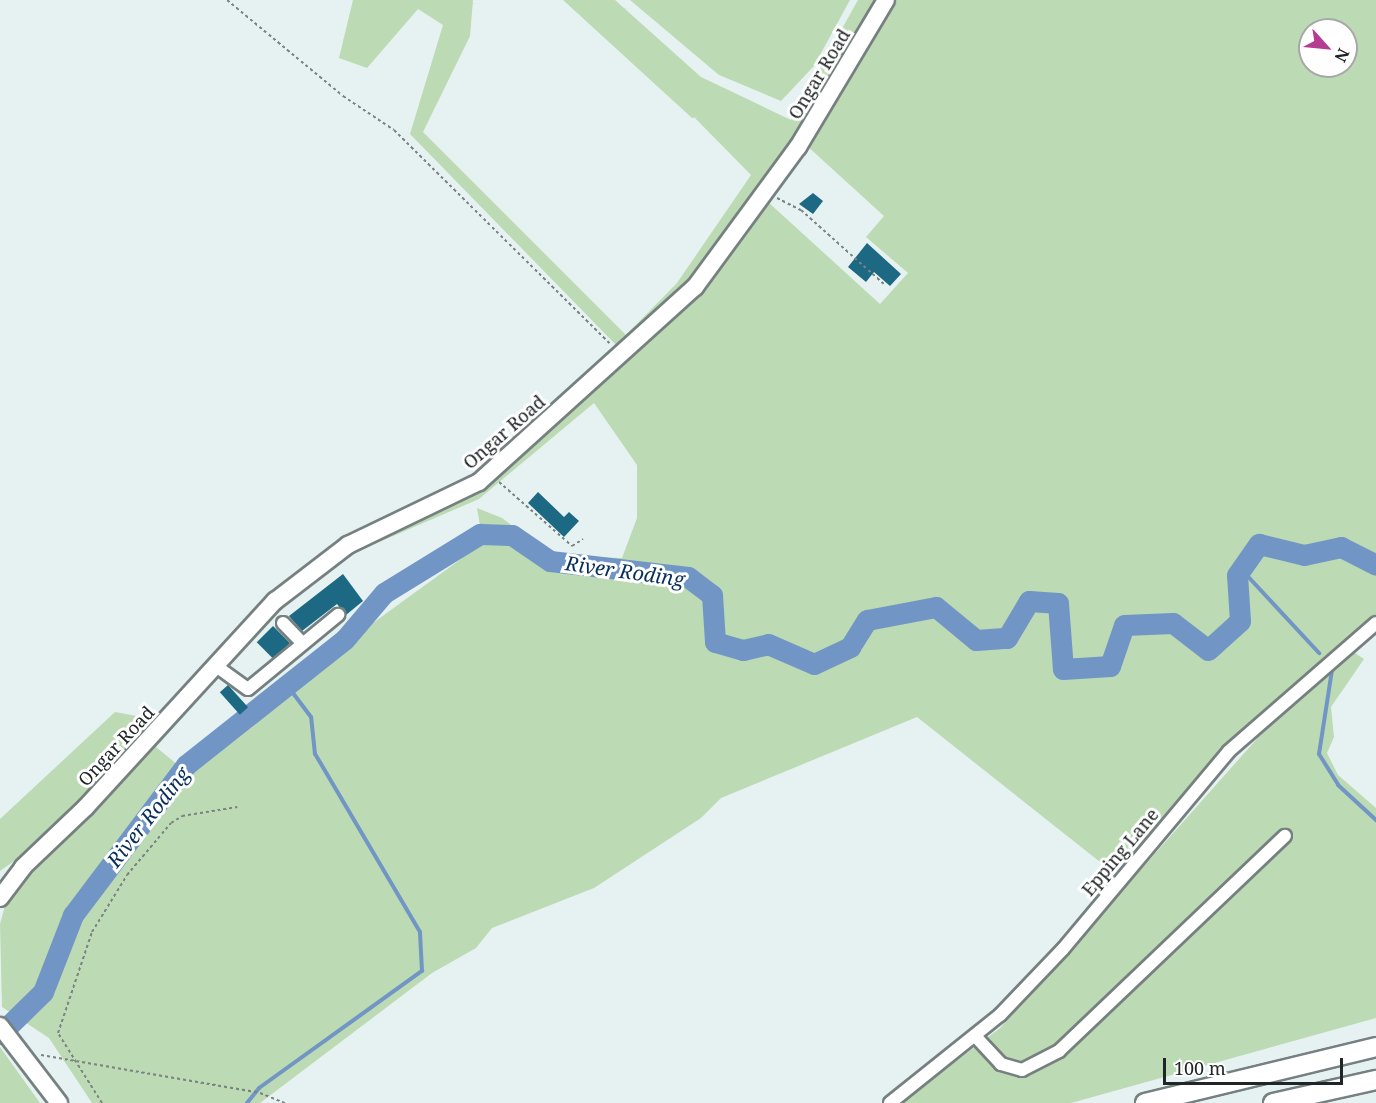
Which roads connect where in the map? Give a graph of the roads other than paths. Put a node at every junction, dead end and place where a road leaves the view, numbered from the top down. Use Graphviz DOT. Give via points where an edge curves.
graph roads {
  1 [pos="886,0"];
  2 [pos="338,615"];
  3 [pos="283,623"];
  4 [pos="1376,623"];
  5 [pos="302,643"];
  6 [pos="216,666"];
  7 [pos="1286,836"];
  8 [pos="23,867"];
  9 [pos="0,878"];
  10 [pos="0,898"];
  11 [pos="0,1026"];
  12 [pos="976,1037"];
  13 [pos="1376,1047"];
  14 [pos="1376,1080"];
  15 [pos="58,1103"];
  16 [pos="890,1103"];
  17 [pos="1145,1103"];
  18 [pos="1273,1103"];
  1 -- 6 [label="main road, Ongar Road" via="766,193 695,287 489,473 348,545 276,601"];
  2 -- 5 [label="street"];
  3 -- 5 [label="street"];
  4 -- 12 [label="street, Epping Lane" via="1229,751 1063,949"];
  5 -- 6 [label="street" via="248,688"];
  6 -- 8 [label="main road, Ongar Road" via="86,807"];
  7 -- 12 [label="street" via="1059,1051 1022,1070 1001,1064"];
  8 -- 9 [label="main road, Ongar Road"];
  8 -- 10 [label="main road, Ongar Road"];
  11 -- 15 [label="main road" via="30,1057"];
  12 -- 16 [label="street, Epping Lane"];
  13 -- 17 [label="highway"];
  14 -- 18 [label="highway"];
}
